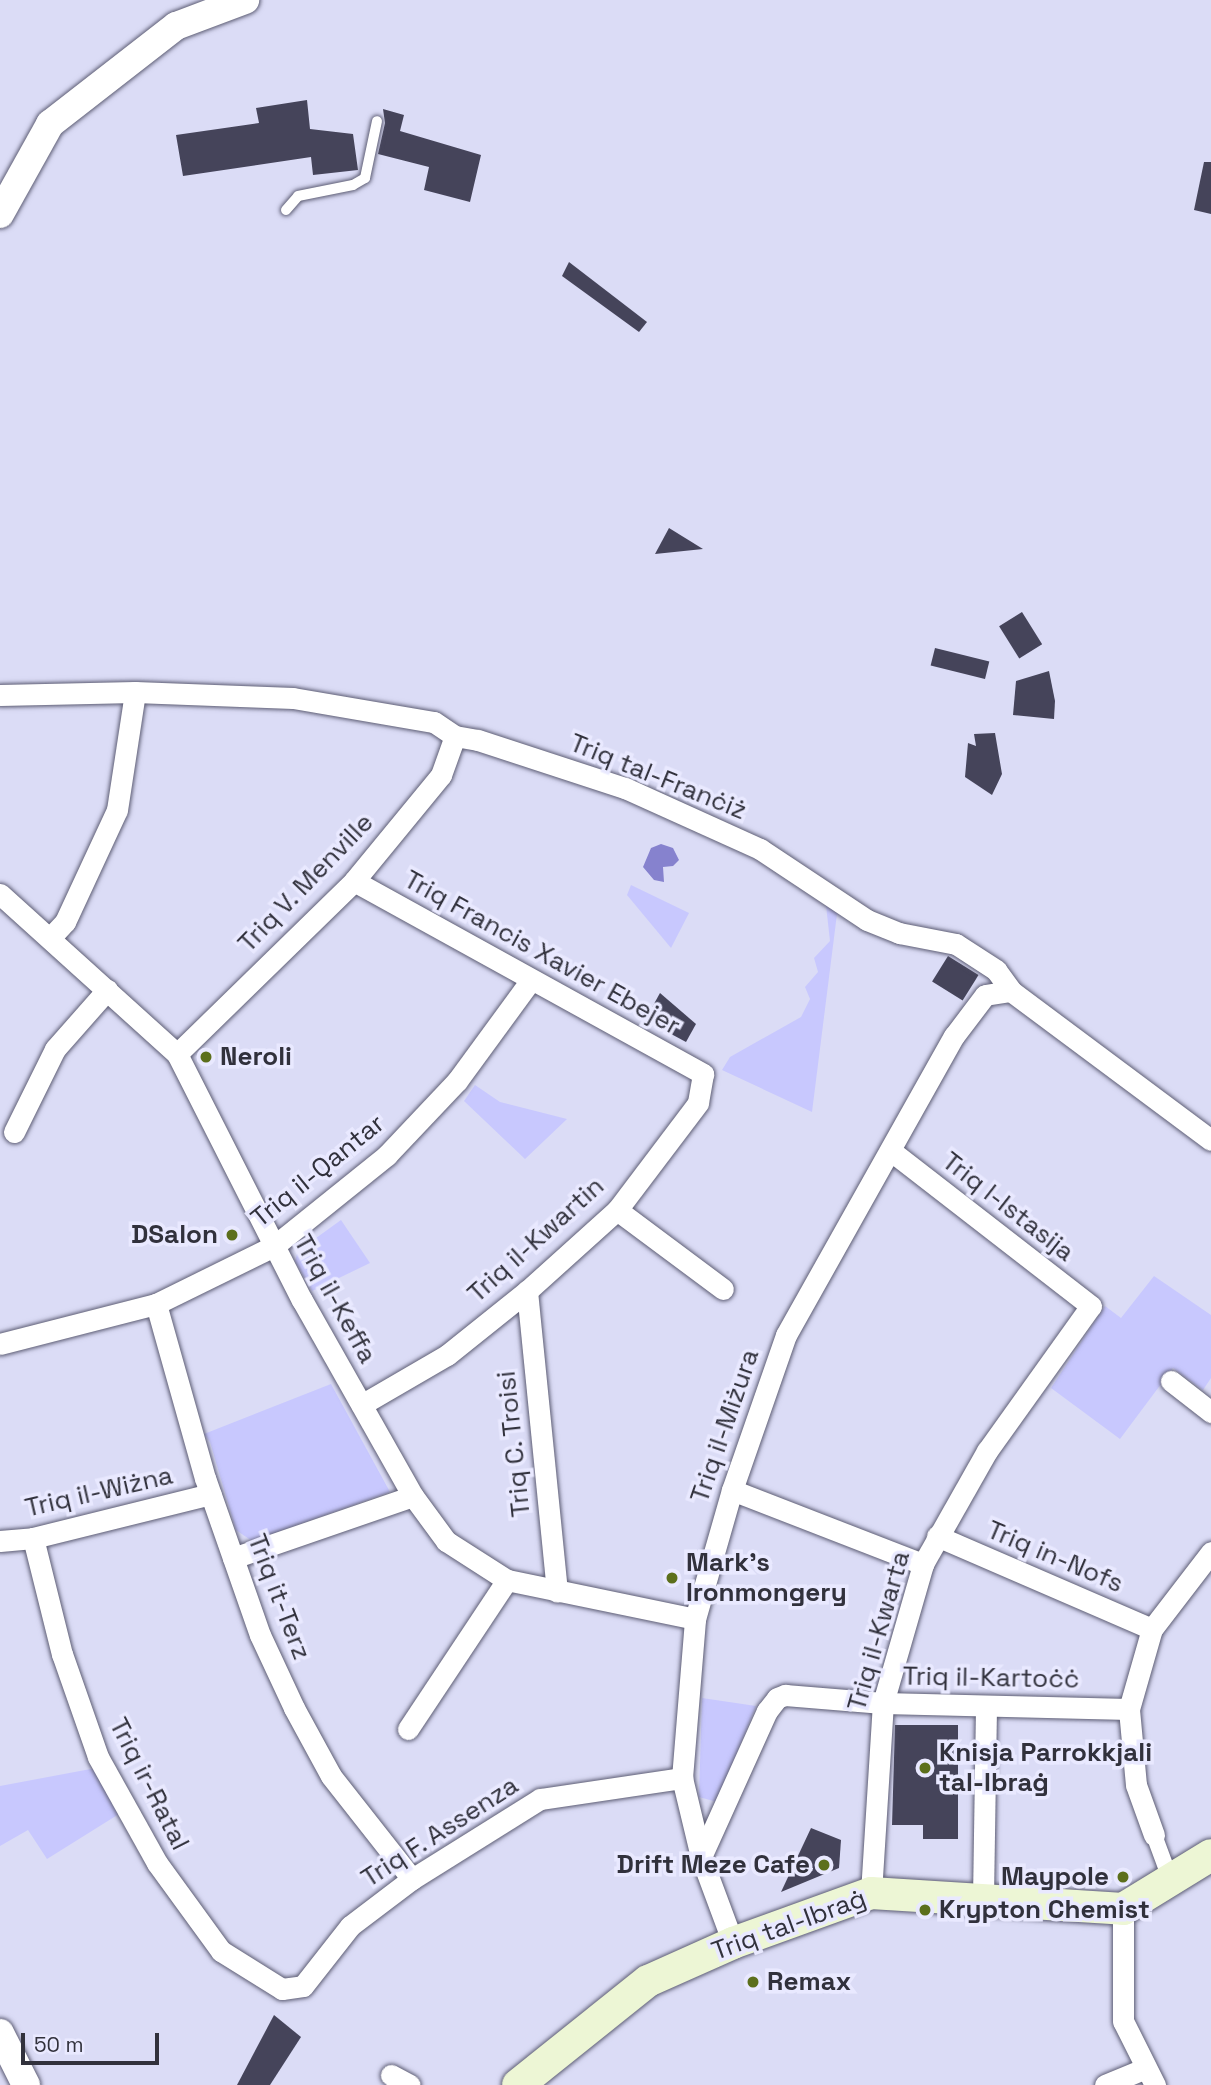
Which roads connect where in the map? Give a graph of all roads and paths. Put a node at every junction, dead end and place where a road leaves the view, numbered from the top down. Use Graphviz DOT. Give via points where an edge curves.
graph roads {
  1 [pos="245,0"];
  2 [pos="377,121"];
  3 [pos="286,210"];
  4 [pos="0,214"];
  5 [pos="135,692"];
  6 [pos="0,695"];
  7 [pos="454,736"];
  8 [pos="354,881"];
  9 [pos="0,894"];
  10 [pos="50,938"];
  11 [pos="531,980"];
  12 [pos="107,990"];
  13 [pos="1011,991"];
  14 [pos="177,1054"];
  15 [pos="703,1074"];
  16 [pos="14,1132"];
  17 [pos="1211,1140"];
  18 [pos="891,1151"];
  19 [pos="617,1209"];
  20 [pos="274,1246"];
  21 [pos="723,1289"];
  22 [pos="527,1291"];
  23 [pos="156,1304"];
  24 [pos="1091,1306"];
  25 [pos="0,1345"];
  26 [pos="1171,1381"];
  27 [pos="361,1405"];
  28 [pos="1210,1410"];
  29 [pos="732,1489"];
  30 [pos="211,1494"];
  31 [pos="413,1496"];
  32 [pos="937,1536"];
  33 [pos="33,1538"];
  34 [pos="0,1541"];
  35 [pos="1211,1552"];
  36 [pos="233,1558"];
  37 [pos="923,1564"];
  38 [pos="507,1580"];
  39 [pos="557,1592"];
  40 [pos="695,1619"];
  41 [pos="1152,1629"];
  42 [pos="883,1703"];
  43 [pos="986,1707"];
  44 [pos="1129,1709"];
  45 [pos="408,1729"];
  46 [pos="682,1778"];
  47 [pos="1154,1835"];
  48 [pos="1211,1855"];
  49 [pos="701,1857"];
  50 [pos="412,1879"];
  51 [pos="1171,1881"];
  52 [pos="871,1893"];
  53 [pos="983,1898"];
  54 [pos="1123,1909"];
  55 [pos="733,1943"];
  56 [pos="303,1986"];
  57 [pos="0,2033"];
  58 [pos="1150,2076"];
  59 [pos="26,2085"];
  60 [pos="519,2085"];
  61 [pos="1105,2085"];
  1 -- 4 [label="street" via="176,26 50,124"];
  2 -- 3 [label="lane" via="365,178 353,185 298,196"];
  5 -- 6 [label="street, Triq tal-Franċiż"];
  5 -- 7 [label="street, Triq tal-Franċiż" via="293,698 434,722"];
  5 -- 10 [label="street" via="117,810 65,922"];
  7 -- 8 [label="street, Triq V. Menville" via="441,775"];
  7 -- 13 [label="street, Triq tal-Franċiż" via="625,788 760,849 866,920 899,933 956,944 996,970"];
  8 -- 11 [label="street, Triq Francis Xavier Ebejer"];
  8 -- 14 [label="street, Triq V. Menville"];
  9 -- 10 [label="street, Triq il-Keffa"];
  10 -- 12 [label="street, Triq il-Keffa"];
  11 -- 15 [label="street, Triq Francis Xavier Ebejer"];
  11 -- 20 [label="street, Triq il-Qantar" via="457,1081 387,1155"];
  12 -- 14 [label="street, Triq il-Keffa"];
  12 -- 16 [label="street" via="55,1049"];
  13 -- 17 [label="street, Triq tal-Franċiż"];
  13 -- 18 [label="street, Triq il-Miżura" via="985,995 954,1035"];
  14 -- 20 [label="street, Triq il-Keffa"];
  15 -- 19 [label="street, Triq il-Kwartin" via="698,1102"];
  18 -- 24 [label="street, Triq l-Istasija"];
  18 -- 29 [label="street, Triq il-Miżura" via="786,1335"];
  19 -- 21 [label="street"];
  19 -- 22 [label="street, Triq il-Kwartin"];
  20 -- 23 [label="street, Triq il-Qantar"];
  20 -- 27 [label="street, Triq il-Keffa"];
  22 -- 27 [label="street, Triq il-Kwartin" via="447,1354"];
  22 -- 39 [label="street, Triq C. Troisi"];
  23 -- 25 [label="street, Triq il-Qantar"];
  23 -- 30 [label="street, Triq it-Terz"];
  24 -- 32 [label="street, Triq il-Kwarta" via="987,1451"];
  26 -- 28 [label="street"];
  27 -- 31 [label="street, Triq il-Keffa"];
  29 -- 37 [label="street"];
  29 -- 40 [label="street, Triq il-Miżura"];
  30 -- 33 [label="street, Triq il-Wiżna"];
  30 -- 36 [label="street, Triq it-Terz"];
  31 -- 36 [label="street"];
  31 -- 38 [label="street, Triq il-Keffa" via="446,1541"];
  32 -- 37 [label="street, Triq il-Kwarta"];
  32 -- 41 [label="street, Triq in-Nofs"];
  33 -- 34 [label="street, Triq il-Wiżna"];
  33 -- 56 [label="street, Triq ir-Ratal" via="62,1654 98,1757 157,1863 220,1951 282,1989"];
  35 -- 41 [label="street"];
  36 -- 50 [label="street, Triq it-Terz" via="260,1635 331,1776"];
  37 -- 42 [label="street, Triq il-Kwarta"];
  38 -- 39 [label="street, Triq il-Keffa"];
  38 -- 45 [label="street"];
  39 -- 40 [label="street, Triq il-Keffa"];
  40 -- 46 [label="street, Triq il-Miżura"];
  41 -- 44 [label="street"];
  42 -- 43 [label="street, Triq il-Kartoċċ"];
  42 -- 49 [label="street, Triq il-Kartoċċ" via="777,1698"];
  42 -- 52 [label="street, Triq il-Kwarta"];
  43 -- 44 [label="street, Triq il-Kartoċċ"];
  43 -- 53 [label="street"];
  44 -- 47 [label="street" via="1136,1785"];
  46 -- 49 [label="street, Triq il-Miżura"];
  46 -- 50 [label="street, Triq F. Assenza" via="540,1800"];
  47 -- 51 [label="street"];
  48 -- 51 [label="main road"];
  49 -- 55 [label="street, Triq il-Miżura"];
  50 -- 56 [label="street, Triq F. Assenza" via="350,1926"];
  51 -- 54 [label="main road"];
  52 -- 53 [label="main road, Triq tal-Ibraġ"];
  52 -- 55 [label="main road, Triq tal-Ibraġ"];
  53 -- 54 [label="main road, Triq tal-Ibraġ"];
  54 -- 58 [label="street" via="1123,2021"];
  55 -- 60 [label="main road, Triq tal-Ibraġ" via="648,1981"];
  57 -- 59 [label="street"];
  58 -- 61 [label="street"];
}
